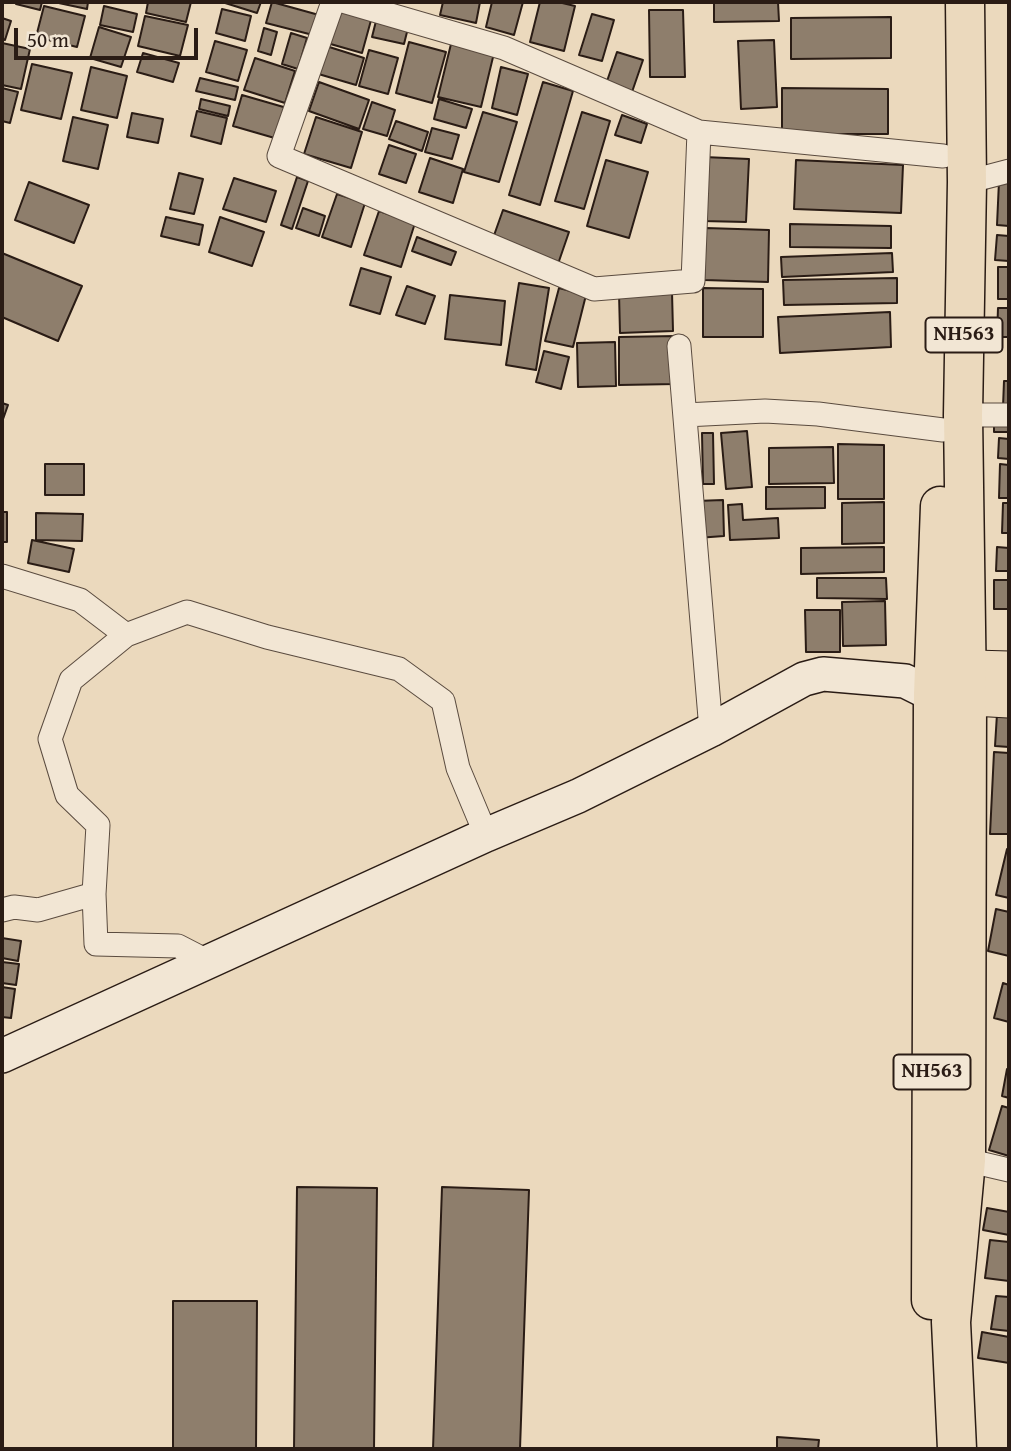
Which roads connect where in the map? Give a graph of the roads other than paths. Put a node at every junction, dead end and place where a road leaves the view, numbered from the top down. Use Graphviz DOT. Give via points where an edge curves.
graph roads {
  1 [pos="333,2"];
  2 [pos="346,2"];
  3 [pos="943,2"];
  4 [pos="965,2"];
  5 [pos="699,132"];
  6 [pos="955,169"];
  7 [pos="1009,170"];
  8 [pos="679,346"];
  9 [pos="685,415"];
  10 [pos="1009,415"];
  11 [pos="953,423"];
  12 [pos="2,576"];
  13 [pos="126,635"];
  14 [pos="1009,670"];
  15 [pos="941,682"];
  16 [pos="1009,699"];
  17 [pos="711,730"];
  18 [pos="486,835"];
  19 [pos="94,894"];
  20 [pos="2,910"];
  21 [pos="209,962"];
  22 [pos="2,1056"];
  23 [pos="966,1160"];
  24 [pos="1009,1170"];
  25 [pos="931,1449"];
  26 [pos="957,1449"];
  1 -- 5 [label="street" via="279,156 594,289 693,281"];
  2 -- 5 [label="street" via="504,48"];
  3 -- 6 [label="highway, NH563"];
  4 -- 6 [label="highway, NH563"];
  5 -- 6 [label="street"];
  6 -- 7 [label="street"];
  6 -- 11 [label="highway, NH563"];
  8 -- 9 [label="street"];
  9 -- 11 [label="street" via="765,411"];
  9 -- 17 [label="street"];
  10 -- 11 [label="street"];
  11 -- 15 [label="highway, NH563"];
  12 -- 13 [label="street" via="80,600"];
  13 -- 18 [label="street" via="187,612 399,669 443,701 458,768"];
  13 -- 19 [label="street" via="71,680 50,739 67,795 98,825"];
  14 -- 15 [label="main road"];
  15 -- 16 [label="main road"];
  15 -- 17 [label="main road" via="823,674 803,679"];
  15 -- 23 [label="highway, NH563"];
  15 -- 25 [label="highway, NH563"];
  17 -- 18 [label="main road" via="578,796"];
  18 -- 21 [label="main road"];
  19 -- 20 [label="street" via="38,911"];
  19 -- 21 [label="street" via="96,944 178,946"];
  21 -- 22 [label="main road"];
  23 -- 24 [label="street"];
  23 -- 26 [label="highway, NH563" via="951,1322"];
}
